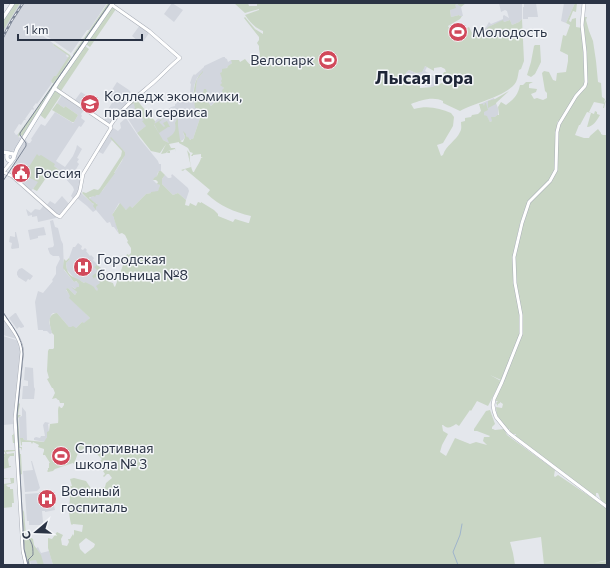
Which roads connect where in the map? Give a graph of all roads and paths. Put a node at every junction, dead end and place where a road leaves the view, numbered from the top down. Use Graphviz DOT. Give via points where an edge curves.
graph roads {
  1 [pos="13,3"];
  2 [pos="584,3"];
  3 [pos="112,4"];
  4 [pos="3,18"];
  5 [pos="54,88"];
  6 [pos="110,126"];
  7 [pos="17,149"];
  8 [pos="3,152"];
  9 [pos="10,153"];
  10 [pos="7,159"];
  11 [pos="11,161"];
  12 [pos="3,172"];
  13 [pos="12,176"];
  14 [pos="3,316"];
  15 [pos="607,507"];
  16 [pos="26,565"];
  1 -- 4 [label="main road"];
  2 -- 15 [label="street" via="582,25 586,82 558,127 555,173 530,201 524,215 514,260 521,334 493,406 494,413 509,433"];
  3 -- 5 [label="main road"];
  3 -- 6 [label="street" via="150,31 180,58 118,115"];
  5 -- 6 [label="street"];
  5 -- 7 [label="main road"];
  6 -- 13 [label="street" via="83,174 78,195 60,217"];
  7 -- 9 [label="main road"];
  7 -- 11 [label="main road"];
  8 -- 9 [label="main road"];
  8 -- 10 [label="main road"];
  9 -- 10 [label="main road"];
  9 -- 11 [label="main road" via="13,154"];
  10 -- 11 [label="main road"];
  10 -- 12 [label="street"];
  11 -- 12 [label="street"];
  11 -- 13 [label="street" via="7,170"];
  12 -- 13 [label="street"];
  14 -- 16 [label="street" via="21,343 22,352 15,419"];
}
